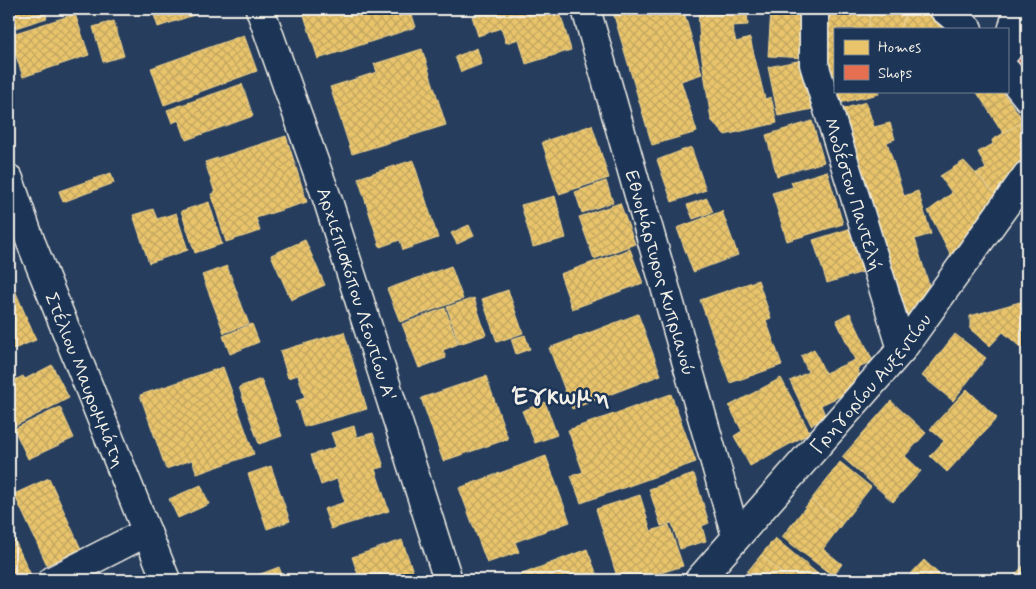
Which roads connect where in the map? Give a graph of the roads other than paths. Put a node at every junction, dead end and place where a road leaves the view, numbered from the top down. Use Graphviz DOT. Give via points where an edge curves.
graph roads {
  1 [pos="260,9"];
  2 [pos="586,9"];
  3 [pos="814,9"];
  4 [pos="944,9"];
  5 [pos="1018,9"];
  6 [pos="967,28"];
  7 [pos="1008,46"];
  8 [pos="1008,73"];
  9 [pos="1027,98"];
  10 [pos="1027,175"];
  11 [pos="9,180"];
  12 [pos="902,349"];
  13 [pos="147,532"];
  14 [pos="736,536"];
  15 [pos="53,580"];
  16 [pos="166,580"];
  17 [pos="448,580"];
  18 [pos="699,580"];
  1 -- 17 [label="street, Αρχιεπισκόπου Λεοντίου Α'" via="328,201"];
  2 -- 14 [label="street, Εθνομάρτυρος Κυπριανού"];
  3 -- 12 [label="street, Μοδέστου Παντελή" via="814,64"];
  4 -- 6 [label="street"];
  5 -- 7 [label="street"];
  8 -- 9 [label="street"];
  10 -- 12 [label="street, Γρηγορίου Αυξεντίου"];
  11 -- 13 [label="street, Στέλιου Μαυρομμάτη"];
  12 -- 14 [label="street, Γρηγορίου Αυξεντίου"];
  13 -- 15 [label="street"];
  13 -- 16 [label="street, Στέλιου Μαυρομμάτη"];
  14 -- 18 [label="street, Γρηγορίου Αυξεντίου"];
}
